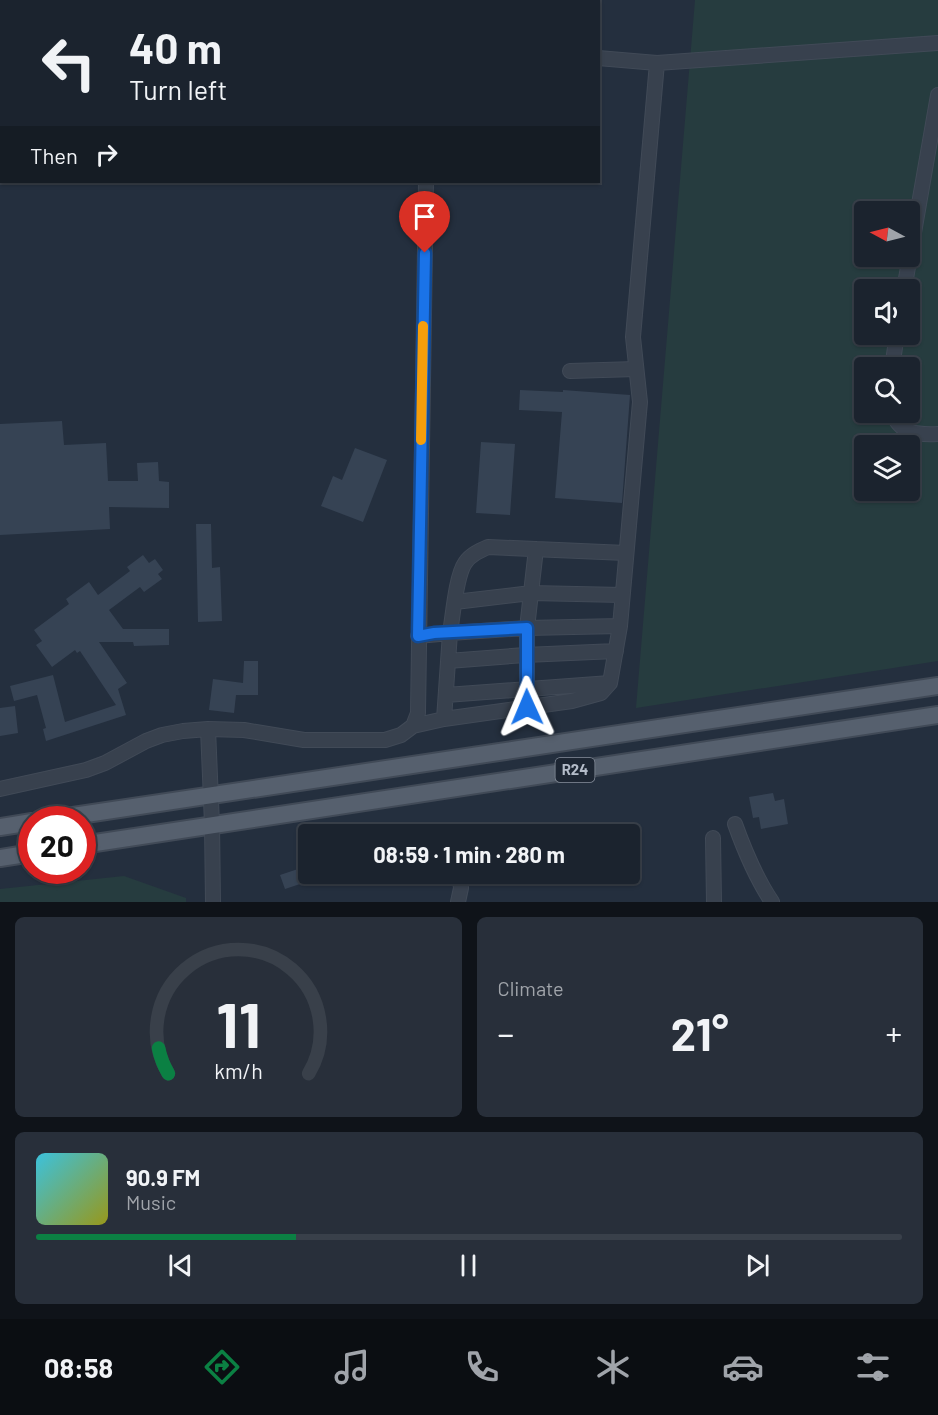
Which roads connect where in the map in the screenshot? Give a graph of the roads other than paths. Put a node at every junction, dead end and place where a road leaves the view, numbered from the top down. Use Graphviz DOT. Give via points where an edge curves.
graph roads {
  1 [pos="938,43"];
  2 [pos="600,58"];
  3 [pos="657,63"];
  4 [pos="938,94"];
  5 [pos="426,183"];
  6 [pos="906,279"];
  7 [pos="636,369"];
  8 [pos="570,371"];
  9 [pos="898,423"];
  10 [pos="938,434"];
  11 [pos="536,549"];
  12 [pos="626,553"];
  13 [pos="531,593"];
  14 [pos="622,595"];
  15 [pos="455,602"];
  16 [pos="620,626"];
  17 [pos="527,628"];
  18 [pos="450,633"];
  19 [pos="418,636"];
  20 [pos="616,651"];
  21 [pos="525,655"];
  22 [pos="448,662"];
  23 [pos="610,683"];
  24 [pos="938,686"];
  25 [pos="527,689"];
  26 [pos="446,695"];
  27 [pos="527,707"];
  28 [pos="938,716"];
  29 [pos="444,719"];
  30 [pos="413,726"];
  31 [pos="208,729"];
  32 [pos="0,789"];
  33 [pos="211,795"];
  34 [pos="96,812"];
  35 [pos="18,824"];
  36 [pos="212,824"];
  37 [pos="735,824"];
  38 [pos="0,827"];
  39 [pos="713,838"];
  40 [pos="96,843"];
  41 [pos="18,855"];
  42 [pos="0,858"];
  43 [pos="460,884"];
  44 [pos="213,902"];
  45 [pos="458,902"];
  46 [pos="714,902"];
  47 [pos="772,902"];
  1 -- 3 [label="street"];
  2 -- 3 [label="street"];
  3 -- 7 [label="street" via="633,337"];
  4 -- 6 [label="street"];
  5 -- 19 [label="street"];
  7 -- 8 [label="street"];
  7 -- 12 [label="street" via="640,402"];
  9 -- 10 [label="street" via="907,431"];
  11 -- 12 [label="street"];
  11 -- 13 [label="street"];
  11 -- 15 [label="street" via="488,547 477,552 465,563"];
  12 -- 14 [label="street"];
  13 -- 14 [label="street"];
  13 -- 15 [label="street"];
  13 -- 17 [label="street"];
  14 -- 16 [label="street"];
  15 -- 18 [label="street"];
  16 -- 17 [label="street"];
  16 -- 20 [label="street"];
  17 -- 18 [label="street"];
  17 -- 21 [label="street"];
  18 -- 19 [label="street"];
  18 -- 22 [label="street"];
  19 -- 30 [label="street" via="418,713"];
  20 -- 21 [label="street"];
  20 -- 23 [label="street"];
  21 -- 22 [label="street"];
  21 -- 25 [label="street"];
  22 -- 26 [label="street"];
  23 -- 25 [label="street"];
  23 -- 27 [label="street" via="601,693"];
  24 -- 33 [label="main road, R24"];
  25 -- 26 [label="street"];
  25 -- 27 [label="street"];
  26 -- 29 [label="street"];
  27 -- 29 [label="street"];
  28 -- 36 [label="main road, R24"];
  29 -- 30 [label="street"];
  30 -- 31 [label="street" via="385,740 304,740 244,730"];
  31 -- 32 [label="street" via="162,735 96,766"];
  31 -- 33 [label="street"];
  33 -- 34 [label="main road, R24"];
  33 -- 36 [label="street"];
  35 -- 38 [label="main road"];
  36 -- 40 [label="main road, R24"];
  36 -- 44 [label="street"];
  37 -- 47 [label="street"];
  39 -- 46 [label="street"];
  41 -- 42 [label="main road"];
  43 -- 45 [label="street"];
}
